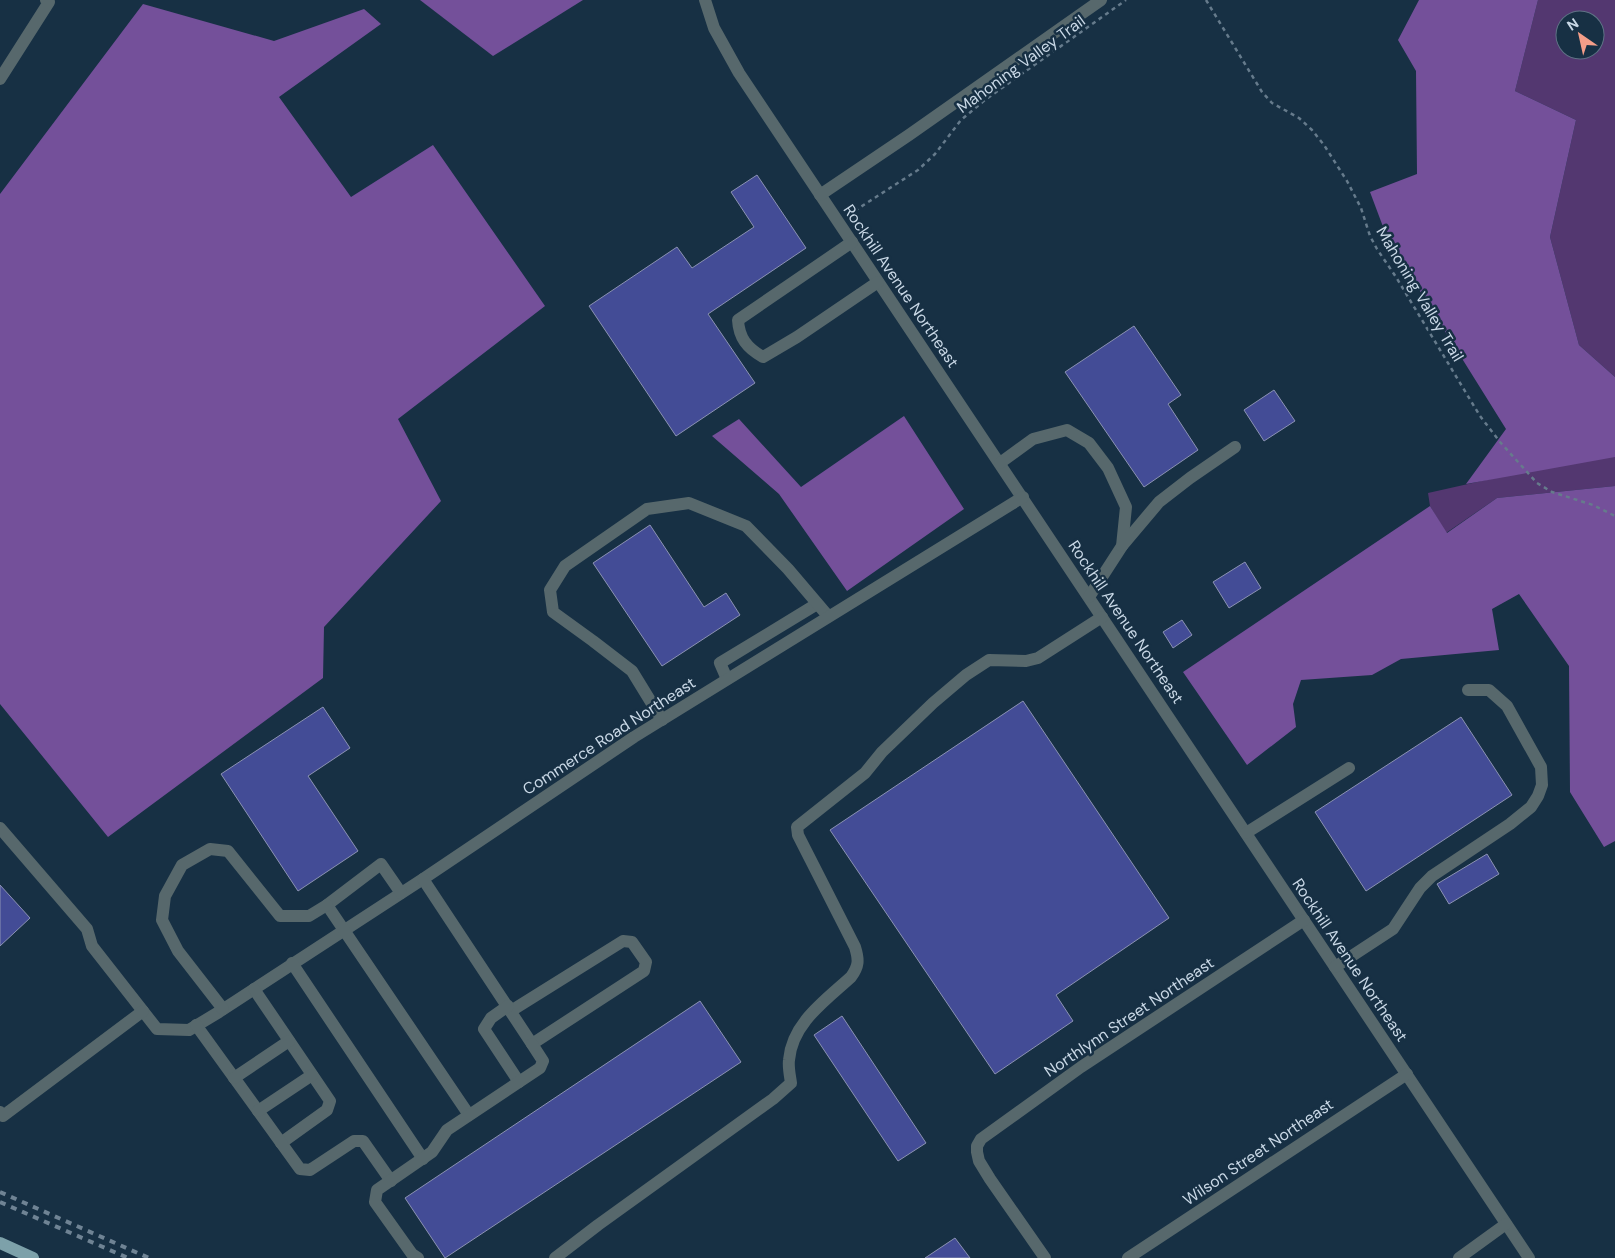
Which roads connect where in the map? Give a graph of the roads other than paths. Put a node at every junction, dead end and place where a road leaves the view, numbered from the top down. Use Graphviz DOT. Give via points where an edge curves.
graph roads {
  1 [pos="46,0"];
  2 [pos="705,0"];
  3 [pos="1101,0"];
  4 [pos="0,79"];
  5 [pos="820,195"];
  6 [pos="852,242"];
  7 [pos="878,282"];
  8 [pos="1235,447"];
  9 [pos="1000,463"];
  10 [pos="1023,497"];
  11 [pos="1122,546"];
  12 [pos="1089,597"];
  13 [pos="817,604"];
  14 [pos="828,616"];
  15 [pos="1102,617"];
  16 [pos="727,679"];
  17 [pos="1468,690"];
  18 [pos="662,720"];
  19 [pos="1349,768"];
  20 [pos="0,828"];
  21 [pos="1246,833"];
  22 [pos="423,879"];
  23 [pos="401,893"];
  24 [pos="327,905"];
  25 [pos="1304,920"];
  26 [pos="344,930"];
  27 [pos="292,963"];
  28 [pos="1335,967"];
  29 [pos="254,989"];
  30 [pos="510,1009"];
  31 [pos="221,1010"];
  32 [pos="143,1011"];
  33 [pos="196,1025"];
  34 [pos="289,1041"];
  35 [pos="532,1044"];
  36 [pos="1407,1074"];
  37 [pos="312,1075"];
  38 [pos="234,1078"];
  39 [pos="518,1082"];
  40 [pos="258,1111"];
  41 [pos="0,1112"];
  42 [pos="469,1115"];
  43 [pos="281,1143"];
  44 [pos="423,1159"];
  45 [pos="391,1181"];
  46 [pos="1506,1224"];
  47 [pos="0,1243"];
  48 [pos="33,1258"];
  49 [pos="418,1258"];
  50 [pos="555,1258"];
  51 [pos="1045,1258"];
  52 [pos="1128,1258"];
  53 [pos="1458,1258"];
  54 [pos="1529,1258"];
  1 -- 4 [label="street" via="48,2"];
  2 -- 5 [label="street, Rockhill Avenue Northeast" via="714,28 739,73"];
  3 -- 5 [label="street"];
  5 -- 6 [label="street, Rockhill Avenue Northeast"];
  6 -- 7 [label="street, Rockhill Avenue Northeast"];
  6 -- 7 [label="street" via="738,320 739,332 752,351 763,357"];
  7 -- 9 [label="street, Rockhill Avenue Northeast"];
  8 -- 11 [label="street" via="1160,502"];
  9 -- 10 [label="street, Rockhill Avenue Northeast"];
  9 -- 11 [label="street" via="1033,439 1067,430 1089,443 1108,468 1126,507"];
  10 -- 12 [label="street, Rockhill Avenue Northeast"];
  10 -- 14 [label="street, Commerce Road Northeast"];
  11 -- 12 [label="street"];
  12 -- 15 [label="street, Rockhill Avenue Northeast"];
  13 -- 14 [label="street"];
  13 -- 16 [label="street" via="720,663"];
  13 -- 18 [label="street" via="788,568 746,526 689,503 647,509 565,566 550,590 553,612 632,671"];
  14 -- 16 [label="street, Commerce Road Northeast"];
  15 -- 21 [label="street, Rockhill Avenue Northeast"];
  15 -- 50 [label="street" via="1038,658 1026,661 989,660 966,675 888,746 865,773 797,827 798,835 855,947 859,962 857,969 807,1018 794,1039 788,1061 790,1083 773,1099"];
  16 -- 18 [label="street, Commerce Road Northeast"];
  17 -- 28 [label="street" via="1489,690 1507,706 1541,767 1542,784 1538,796 1531,807 1510,824 1432,876 1393,928"];
  18 -- 22 [label="street, Commerce Road Northeast"];
  19 -- 21 [label="street"];
  20 -- 32 [label="street" via="87,929 92,946"];
  21 -- 25 [label="street, Rockhill Avenue Northeast"];
  22 -- 23 [label="street, Commerce Road Northeast"];
  22 -- 30 [label="street"];
  23 -- 24 [label="street" via="381,864"];
  23 -- 26 [label="street, Commerce Road Northeast"];
  24 -- 26 [label="street"];
  24 -- 31 [label="street" via="309,916 280,916 228,850 210,849 182,865 165,896 162,920 178,951"];
  25 -- 28 [label="street, Rockhill Avenue Northeast"];
  25 -- 51 [label="street, Northlynn Street Northeast" via="1081,1067 981,1139 977,1146 979,1161"];
  26 -- 27 [label="street, Commerce Road Northeast"];
  26 -- 42 [label="street"];
  27 -- 29 [label="street, Commerce Road Northeast"];
  27 -- 44 [label="street"];
  28 -- 36 [label="street, Rockhill Avenue Northeast"];
  29 -- 31 [label="street, Commerce Road Northeast"];
  29 -- 34 [label="street"];
  30 -- 35 [label="street"];
  30 -- 35 [label="street" via="623,941 632,942 646,962 644,971"];
  30 -- 39 [label="street" via="491,1018 484,1029"];
  31 -- 33 [label="street, Commerce Road Northeast"];
  32 -- 33 [label="street, Commerce Road Northeast" via="157,1029 189,1030"];
  32 -- 41 [label="street" via="3,1116"];
  33 -- 38 [label="street"];
  34 -- 37 [label="street"];
  34 -- 38 [label="street"];
  35 -- 39 [label="street" via="543,1061 540,1068"];
  36 -- 46 [label="street, Rockhill Avenue Northeast"];
  36 -- 52 [label="street, Wilson Street Northeast"];
  37 -- 40 [label="street"];
  37 -- 43 [label="street" via="330,1101 327,1110"];
  38 -- 40 [label="street"];
  39 -- 42 [label="street"];
  40 -- 43 [label="street"];
  42 -- 44 [label="street" via="447,1130"];
  43 -- 45 [label="street" via="300,1169 310,1170 354,1141 363,1140"];
  44 -- 45 [label="street"];
  45 -- 49 [label="street" via="377,1190 376,1202"];
  46 -- 53 [label="street"];
  46 -- 54 [label="street, Rockhill Avenue Northeast"];
  47 -- 48 [label="main road"];
}
